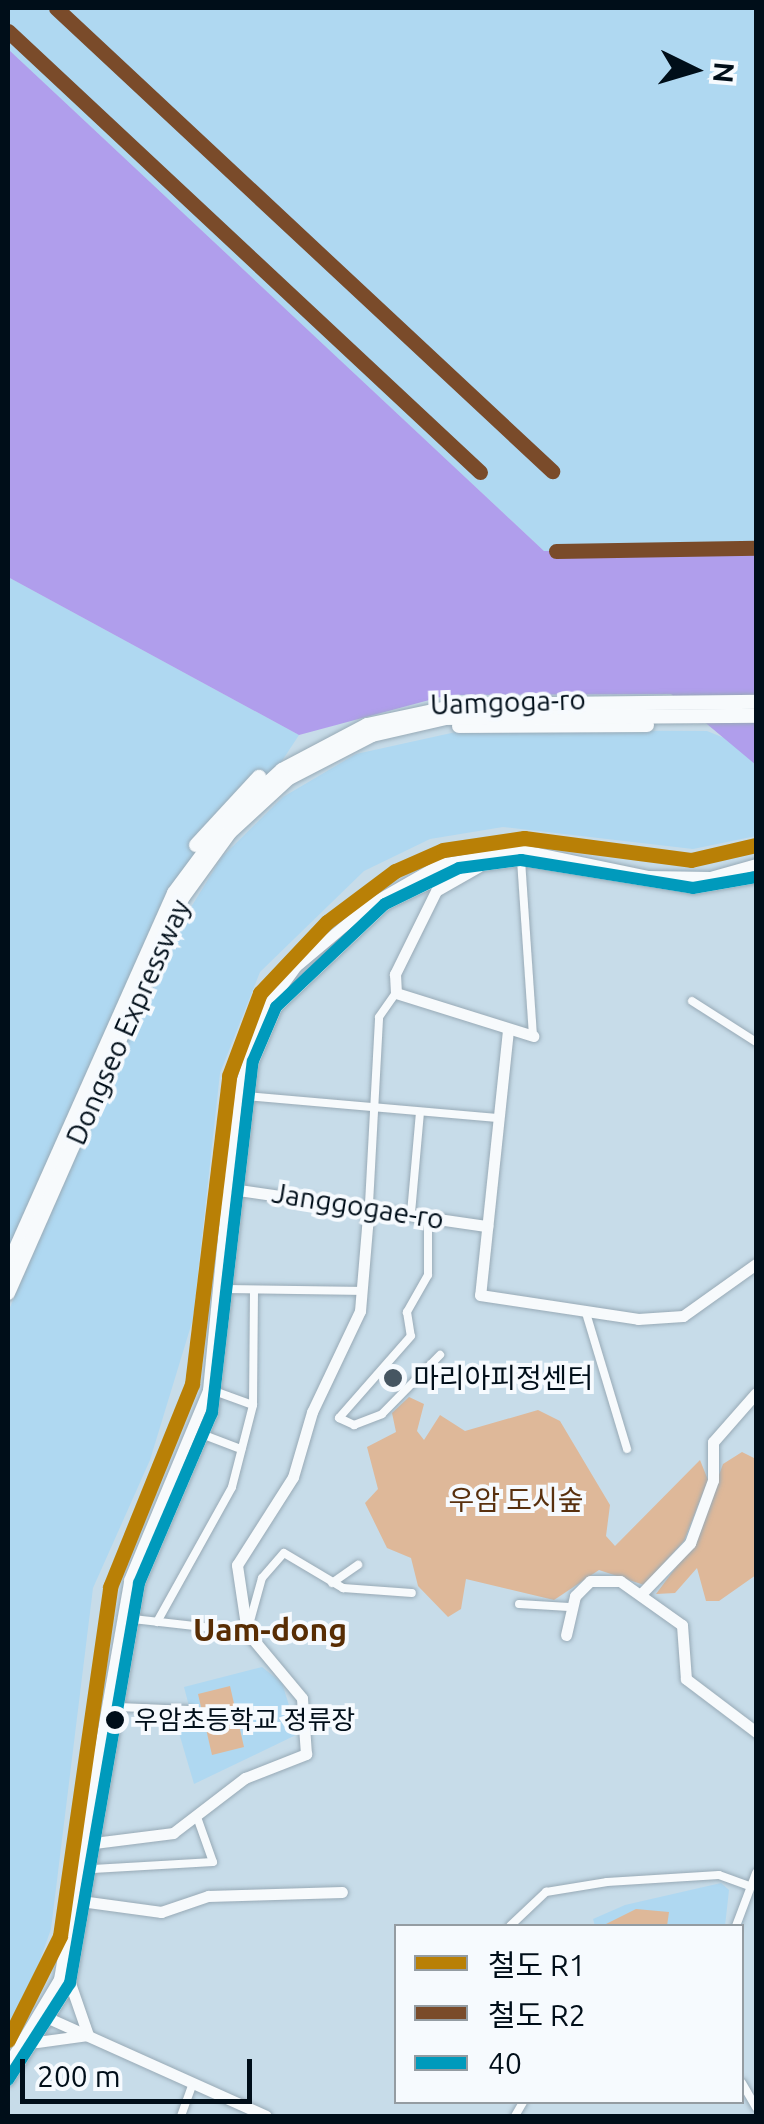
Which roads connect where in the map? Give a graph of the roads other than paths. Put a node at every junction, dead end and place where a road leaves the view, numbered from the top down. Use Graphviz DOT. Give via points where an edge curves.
graph roads {
  1 [pos="756,700"];
  2 [pos="756,716"];
  3 [pos="521,860"];
  4 [pos="482,864"];
  5 [pos="756,864"];
  6 [pos="756,878"];
  7 [pos="163,937"];
  8 [pos="396,993"];
  9 [pos="692,1001"];
  10 [pos="508,1030"];
  11 [pos="532,1036"];
  12 [pos="756,1042"];
  13 [pos="243,1096"];
  14 [pos="377,1109"];
  15 [pos="420,1112"];
  16 [pos="500,1118"];
  17 [pos="234,1190"];
  18 [pos="369,1204"];
  19 [pos="412,1213"];
  20 [pos="428,1216"];
  21 [pos="488,1226"];
  22 [pos="756,1264"];
  23 [pos="8,1266"];
  24 [pos="231,1290"];
  25 [pos="254,1290"];
  26 [pos="362,1291"];
  27 [pos="8,1294"];
  28 [pos="586,1312"];
  29 [pos="440,1355"];
  30 [pos="217,1392"];
  31 [pos="756,1393"];
  32 [pos="252,1405"];
  33 [pos="204,1435"];
  34 [pos="241,1449"];
  35 [pos="627,1449"];
  36 [pos="358,1565"];
  37 [pos="332,1584"];
  38 [pos="412,1593"];
  39 [pos="641,1594"];
  40 [pos="520,1604"];
  41 [pos="569,1607"];
  42 [pos="126,1618"];
  43 [pos="157,1622"];
  44 [pos="247,1632"];
  45 [pos="566,1635"];
  46 [pos="117,1706"];
  47 [pos="190,1710"];
  48 [pos="756,1732"];
  49 [pos="198,1817"];
  50 [pos="92,1843"];
  51 [pos="93,1869"];
  52 [pos="756,1873"];
  53 [pos="750,1886"];
  54 [pos="342,1892"];
  55 [pos="88,1902"];
  56 [pos="512,1924"];
  57 [pos="737,1924"];
  58 [pos="70,1983"];
  59 [pos="47,2017"];
  60 [pos="88,2035"];
  61 [pos="37,2042"];
  62 [pos="8,2064"];
  63 [pos="8,2080"];
  64 [pos="194,2081"];
  65 [pos="181,2116"];
  66 [pos="266,2116"];
  1 -- 23 [label="highway, Dongseo Expressway" via="461,705 367,726 282,770 229,819 174,893"];
  2 -- 7 [label="highway, Uamgoga-ro" via="427,728 364,744 250,820"];
  3 -- 4 [label="main road"];
  3 -- 6 [label="main road" via="651,886"];
  3 -- 11 [label="street"];
  4 -- 8 [label="main road" via="436,890 395,974"];
  4 -- 13 [label="main road" via="385,904 302,973 261,1034"];
  5 -- 13 [label="main road" via="710,877 647,876 522,850 440,864 370,904 296,966 252,1031"];
  7 -- 27 [label="highway, Dongseo Expressway"];
  8 -- 10 [label="main road"];
  8 -- 14 [label="street" via="379,1016"];
  9 -- 12 [label="street"];
  10 -- 11 [label="main road"];
  10 -- 16 [label="main road"];
  13 -- 14 [label="street"];
  13 -- 17 [label="main road"];
  14 -- 15 [label="street"];
  14 -- 18 [label="street"];
  15 -- 16 [label="street"];
  15 -- 19 [label="street"];
  16 -- 21 [label="main road"];
  17 -- 18 [label="main road, Janggogae-ro"];
  17 -- 24 [label="main road"];
  17 -- 42 [label="main road" via="208,1390"];
  18 -- 19 [label="main road, Janggogae-ro"];
  18 -- 26 [label="main road"];
  19 -- 20 [label="main road, Janggogae-ro"];
  20 -- 21 [label="main road, Janggogae-ro"];
  20 -- 29 [label="street" via="421,1288 407,1312 409,1339 338,1418 354,1425 382,1414"];
  21 -- 28 [label="main road" via="480,1295"];
  22 -- 28 [label="main road" via="682,1316"];
  24 -- 25 [label="street"];
  24 -- 30 [label="main road"];
  25 -- 26 [label="street"];
  25 -- 32 [label="street"];
  26 -- 44 [label="main road" via="293,1477 238,1565"];
  28 -- 35 [label="street"];
  30 -- 32 [label="street"];
  30 -- 33 [label="main road"];
  31 -- 39 [label="main road" via="713,1442 712,1480 690,1543"];
  32 -- 34 [label="street"];
  33 -- 34 [label="street"];
  33 -- 42 [label="main road"];
  34 -- 43 [label="street" via="214,1529"];
  36 -- 37 [label="street"];
  37 -- 38 [label="street"];
  37 -- 44 [label="street" via="284,1553 262,1578"];
  39 -- 41 [label="main road" via="602,1578"];
  39 -- 48 [label="main road" via="682,1624 686,1679"];
  40 -- 41 [label="street"];
  41 -- 45 [label="main road"];
  42 -- 43 [label="street"];
  42 -- 46 [label="main road"];
  42 -- 50 [label="main road"];
  43 -- 44 [label="street"];
  44 -- 49 [label="main road" via="302,1698 306,1754 245,1778"];
  46 -- 47 [label="street"];
  46 -- 50 [label="main road"];
  49 -- 50 [label="main road" via="173,1833"];
  49 -- 51 [label="street" via="213,1862"];
  50 -- 51 [label="main road"];
  50 -- 59 [label="main road"];
  51 -- 55 [label="main road"];
  52 -- 53 [label="street"];
  53 -- 56 [label="street" via="718,1875 606,1882 546,1892"];
  53 -- 57 [label="street"];
  54 -- 55 [label="main road" via="208,1896 161,1912"];
  55 -- 58 [label="main road"];
  58 -- 59 [label="main road"];
  58 -- 60 [label="main road"];
  59 -- 60 [label="main road"];
  59 -- 61 [label="main road"];
  59 -- 62 [label="main road"];
  60 -- 61 [label="main road"];
  60 -- 64 [label="main road"];
  61 -- 63 [label="main road"];
  64 -- 65 [label="street"];
  64 -- 66 [label="main road"];
}
